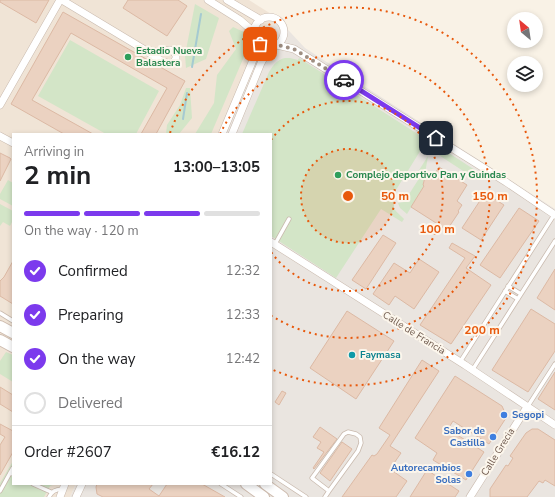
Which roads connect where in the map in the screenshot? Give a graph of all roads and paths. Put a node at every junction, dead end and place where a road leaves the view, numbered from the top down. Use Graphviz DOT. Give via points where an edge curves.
graph roads {
  1 [pos="61,0"];
  2 [pos="208,0"];
  3 [pos="227,0"];
  4 [pos="261,20"];
  5 [pos="254,32"];
  6 [pos="284,34"];
  7 [pos="257,41"];
  8 [pos="275,46"];
  9 [pos="294,49"];
  10 [pos="145,50"];
  11 [pos="0,105"];
  12 [pos="222,133"];
  13 [pos="232,133"];
  14 [pos="0,136"];
  15 [pos="12,142"];
  16 [pos="555,215"];
  17 [pos="289,219"];
  18 [pos="555,242"];
  19 [pos="273,243"];
  20 [pos="508,286"];
  21 [pos="505,291"];
  22 [pos="521,294"];
  23 [pos="518,299"];
  24 [pos="0,313"];
  25 [pos="12,320"];
  26 [pos="0,326"];
  27 [pos="12,332"];
  28 [pos="1,342"];
  29 [pos="12,347"];
  30 [pos="459,362"];
  31 [pos="555,364"];
  32 [pos="472,370"];
  33 [pos="527,407"];
  34 [pos="555,425"];
  35 [pos="12,474"];
  36 [pos="272,475"];
  37 [pos="35,485"];
  38 [pos="82,485"];
  39 [pos="223,485"];
  40 [pos="247,485"];
  41 [pos="266,485"];
  42 [pos="64,487"];
  43 [pos="0,491"];
  44 [pos="330,491"];
  45 [pos="51,492"];
  46 [pos="78,496"];
  47 [pos="49,497"];
  48 [pos="60,497"];
  49 [pos="241,497"];
  50 [pos="264,497"];
  51 [pos="283,497"];
  52 [pos="306,497"];
  53 [pos="325,497"];
  54 [pos="470,497"];
  1 -- 10 [label="street"];
  1 -- 11 [label="street"];
  2 -- 5 [label="street"];
  3 -- 4 [label="street"];
  4 -- 5 [label="street"];
  4 -- 6 [label="street" via="276,19"];
  5 -- 7 [label="street"];
  6 -- 8 [label="street"];
  6 -- 9 [label="street"];
  7 -- 8 [label="street" via="264,46"];
  7 -- 12 [label="street" via="254,60"];
  8 -- 9 [label="street"];
  8 -- 13 [label="street" via="261,63"];
  9 -- 16 [label="street"];
  14 -- 15 [label="street"];
  16 -- 20 [label="lane"];
  17 -- 19 [label="lane"];
  18 -- 22 [label="lane"];
  19 -- 30 [label="street, Calle de Francia"];
  20 -- 21 [label="lane"];
  20 -- 22 [label="lane"];
  21 -- 23 [label="lane"];
  21 -- 30 [label="lane"];
  22 -- 23 [label="lane"];
  23 -- 32 [label="lane"];
  24 -- 25 [label="lane"];
  26 -- 27 [label="main road"];
  28 -- 29 [label="main road"];
  30 -- 32 [label="street, Calle de Francia"];
  31 -- 33 [label="lane"];
  32 -- 33 [label="street, Calle de Francia"];
  33 -- 34 [label="street, Calle de Francia"];
  33 -- 54 [label="street, Calle Grecia"];
  35 -- 43 [label="lane"];
  36 -- 52 [label="lane"];
  37 -- 45 [label="lane"];
  38 -- 46 [label="street"];
  39 -- 49 [label="lane"];
  40 -- 50 [label="main road"];
  41 -- 51 [label="main road"];
  42 -- 45 [label="lane"];
  42 -- 48 [label="street"];
  44 -- 44 [label="lane" via="312,478 344,434 356,434 360,437 361,443 358,451"];
  44 -- 53 [label="lane"];
  45 -- 47 [label="lane"];
}
